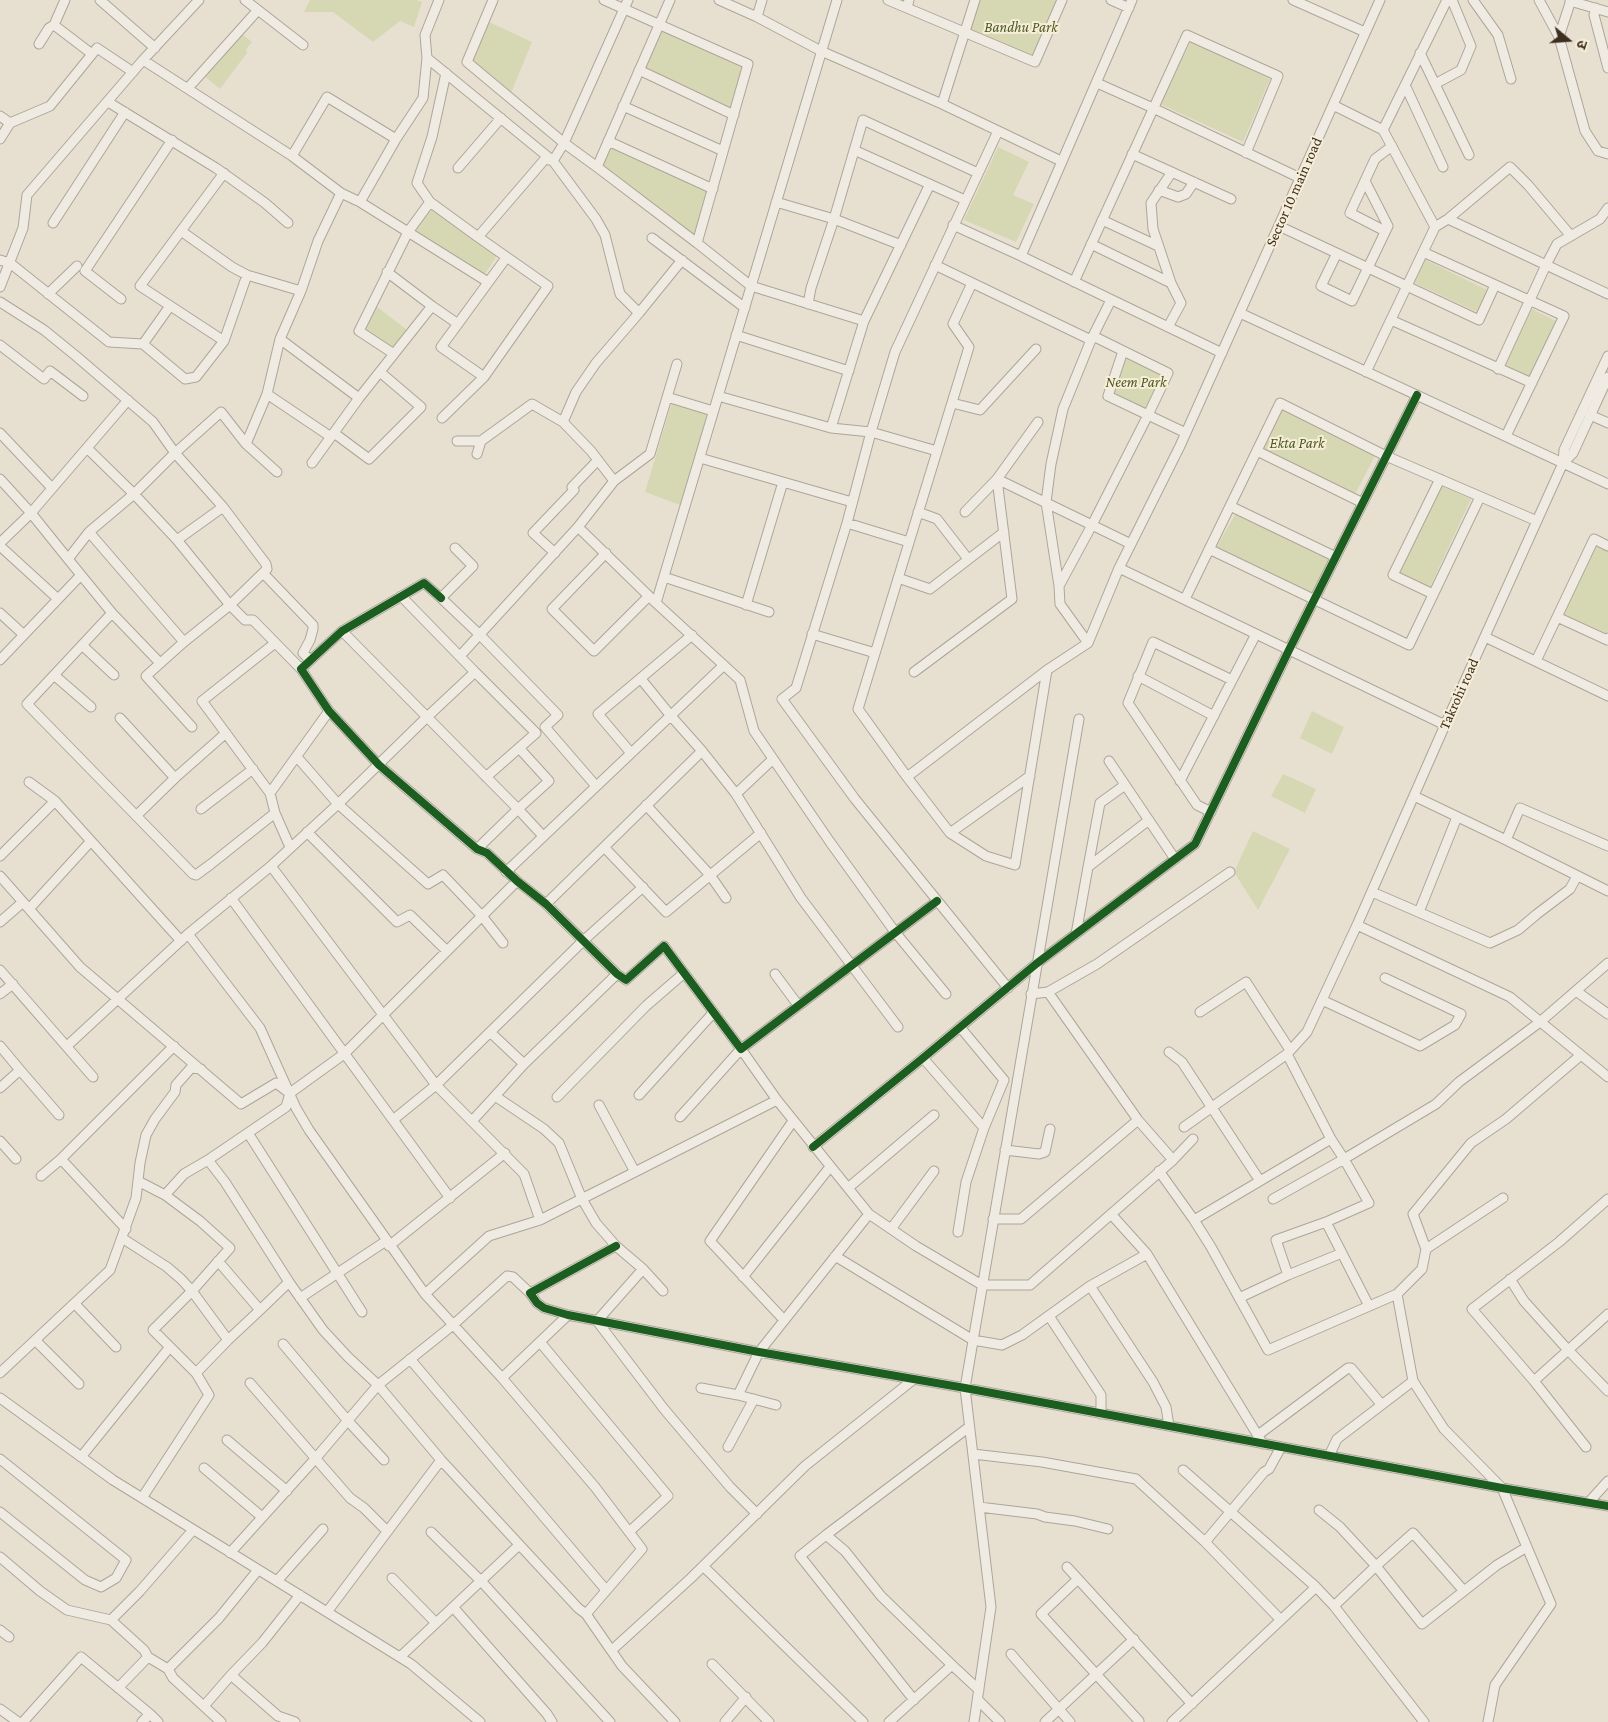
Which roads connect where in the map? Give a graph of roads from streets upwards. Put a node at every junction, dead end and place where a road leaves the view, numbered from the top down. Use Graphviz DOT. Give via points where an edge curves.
graph roads {
  1 [pos="64,0"];
  2 [pos="100,0"];
  3 [pos="199,0"];
  4 [pos="245,0"];
  5 [pos="439,0"];
  6 [pos="493,0"];
  7 [pos="604,0"];
  8 [pos="670,0"];
  9 [pos="719,0"];
  10 [pos="762,0"];
  11 [pos="837,0"];
  12 [pos="888,0"];
  13 [pos="975,0"];
  14 [pos="1062,0"];
  15 [pos="1111,0"];
  16 [pos="1293,0"];
  17 [pos="1380,0"];
  18 [pos="1447,0"];
  19 [pos="1473,0"];
  20 [pos="1539,0"];
  21 [pos="1571,0"];
  22 [pos="626,4"];
  23 [pos="908,4"];
  24 [pos="1131,4"];
  25 [pos="1596,8"];
  26 [pos="258,10"];
  27 [pos="1608,12"];
  28 [pos="757,17"];
  29 [pos="54,25"];
  30 [pos="659,25"];
  31 [pos="1365,32"];
  32 [pos="965,33"];
  33 [pos="1559,37"];
  34 [pos="39,44"];
  35 [pos="303,45"];
  36 [pos="155,48"];
  37 [pos="821,51"];
  38 [pos="1420,53"];
  39 [pos="92,54"];
  40 [pos="427,58"];
  41 [pos="144,60"];
  42 [pos="1608,68"];
  43 [pos="639,70"];
  44 [pos="133,72"];
  45 [pos="446,74"];
  46 [pos="1511,79"];
  47 [pos="1097,83"];
  48 [pos="1435,84"];
  49 [pos="1405,85"];
  50 [pos="188,88"];
  51 [pos="108,102"];
  52 [pos="942,104"];
  53 [pos="1333,105"];
  54 [pos="623,106"];
  55 [pos="1153,108"];
  56 [pos="125,112"];
  57 [pos="734,115"];
  58 [pos="0,116"];
  59 [pos="501,118"];
  60 [pos="10,123"];
  61 [pos="1383,130"];
  62 [pos="998,131"];
  63 [pos="0,139"];
  64 [pos="396,139"];
  65 [pos="172,140"];
  66 [pos="608,142"];
  67 [pos="564,143"];
  68 [pos="1392,146"];
  69 [pos="854,150"];
  70 [pos="723,151"];
  71 [pos="1246,153"];
  72 [pos="1132,154"];
  73 [pos="1608,154"];
  74 [pos="1469,155"];
  75 [pos="292,156"];
  76 [pos="554,161"];
  77 [pos="1061,161"];
  78 [pos="597,166"];
  79 [pos="1443,167"];
  80 [pos="458,168"];
  81 [pos="1172,172"];
  82 [pos="224,173"];
  83 [pos="978,173"];
  84 [pos="1300,178"];
  85 [pos="1194,182"];
  86 [pos="1365,182"];
  87 [pos="930,184"];
  88 [pos="713,189"];
  89 [pos="1159,190"];
  90 [pos="341,193"];
  91 [pos="1231,199"];
  92 [pos="965,200"];
  93 [pos="360,202"];
  94 [pos="430,202"];
  95 [pos="776,202"];
  96 [pos="1608,208"];
  97 [pos="834,219"];
  98 [pos="1448,219"];
  99 [pos="1102,220"];
  100 [pos="53,223"];
  101 [pos="288,223"];
  102 [pos="954,226"];
  103 [pos="1279,226"];
  104 [pos="1435,227"];
  105 [pos="181,231"];
  106 [pos="1385,231"];
  107 [pos="408,232"];
  108 [pos="1571,236"];
  109 [pos="478,237"];
  110 [pos="652,238"];
  111 [pos="697,243"];
  112 [pos="1091,244"];
  113 [pos="901,245"];
  114 [pos="1158,246"];
  115 [pos="1423,252"];
  116 [pos="1337,253"];
  117 [pos="1021,256"];
  118 [pos="506,258"];
  119 [pos="0,260"];
  120 [pos="682,260"];
  121 [pos="10,263"];
  122 [pos="935,265"];
  123 [pos="1546,265"];
  124 [pos="77,266"];
  125 [pos="1368,268"];
  126 [pos="388,272"];
  127 [pos="247,275"];
  128 [pos="488,282"];
  129 [pos="1074,282"];
  130 [pos="972,283"];
  131 [pos="1171,283"];
  132 [pos="1495,285"];
  133 [pos="0,286"];
  134 [pos="751,286"];
  135 [pos="1407,287"];
  136 [pos="300,291"];
  137 [pos="48,294"];
  138 [pos="1608,294"];
  139 [pos="121,299"];
  140 [pos="1111,300"];
  141 [pos="1529,300"];
  142 [pos="0,302"];
  143 [pos="808,304"];
  144 [pos="170,306"];
  145 [pos="432,306"];
  146 [pos="745,308"];
  147 [pos="639,313"];
  148 [pos="1240,313"];
  149 [pos="1391,320"];
  150 [pos="864,321"];
  151 [pos="458,324"];
  152 [pos="1168,327"];
  153 [pos="736,335"];
  154 [pos="1092,338"];
  155 [pos="280,339"];
  156 [pos="224,341"];
  157 [pos="143,344"];
  158 [pos="0,345"];
  159 [pos="1036,349"];
  160 [pos="1123,352"];
  161 [pos="1222,353"];
  162 [pos="394,354"];
  163 [pos="1608,356"];
  164 [pos="677,364"];
  165 [pos="1498,369"];
  166 [pos="849,371"];
  167 [pos="380,372"];
  168 [pos="1366,372"];
  169 [pos="484,377"];
  170 [pos="1608,377"];
  171 [pos="1532,383"];
  172 [pos="267,394"];
  173 [pos="1417,395"];
  174 [pos="83,396"];
  175 [pos="718,396"];
  176 [pos="667,397"];
  177 [pos="359,398"];
  178 [pos="128,400"];
  179 [pos="952,403"];
  180 [pos="713,411"];
  181 [pos="1148,415"];
  182 [pos="1590,415"];
  183 [pos="442,418"];
  184 [pos="563,422"];
  185 [pos="1038,422"];
  186 [pos="1608,424"];
  187 [pos="831,428"];
  188 [pos="871,432"];
  189 [pos="0,433"];
  190 [pos="1186,434"];
  191 [pos="332,435"];
  192 [pos="1506,436"];
  193 [pos="457,441"];
  194 [pos="481,441"];
  195 [pos="246,444"];
  196 [pos="88,448"];
  197 [pos="937,451"];
  198 [pos="1257,451"];
  199 [pos="175,453"];
  200 [pos="476,454"];
  201 [pos="1386,456"];
  202 [pos="700,458"];
  203 [pos="598,460"];
  204 [pos="312,463"];
  205 [pos="1563,463"];
  206 [pos="277,472"];
  207 [pos="0,479"];
  208 [pos="1440,479"];
  209 [pos="997,480"];
  210 [pos="614,481"];
  211 [pos="783,482"];
  212 [pos="1608,484"];
  213 [pos="52,488"];
  214 [pos="134,494"];
  215 [pos="1480,496"];
  216 [pos="852,502"];
  217 [pos="1046,502"];
  218 [pos="1363,503"];
  219 [pos="1230,506"];
  220 [pos="223,507"];
  221 [pos="918,512"];
  222 [pos="965,512"];
  223 [pos="31,513"];
  224 [pos="1537,521"];
  225 [pos="847,522"];
  226 [pos="1092,526"];
  227 [pos="578,527"];
  228 [pos="89,532"];
  229 [pos="1004,532"];
  230 [pos="177,540"];
  231 [pos="909,542"];
  232 [pos="1131,544"];
  233 [pos="0,545"];
  234 [pos="1608,546"];
  235 [pos="455,548"];
  236 [pos="1209,549"];
  237 [pos="555,553"];
  238 [pos="606,553"];
  239 [pos="1336,557"];
  240 [pos="68,559"];
  241 [pos="968,559"];
  242 [pos="1119,568"];
  243 [pos="263,573"];
  244 [pos="81,575"];
  245 [pos="664,577"];
  246 [pos="898,578"];
  247 [pos="1059,586"];
  248 [pos="1433,594"];
  249 [pos="402,596"];
  250 [pos="649,596"];
  251 [pos="441,598"];
  252 [pos="58,599"];
  253 [pos="1315,599"];
  254 [pos="1185,600"];
  255 [pos="656,603"];
  256 [pos="746,605"];
  257 [pos="230,606"];
  258 [pos="0,612"];
  259 [pos="769,612"];
  260 [pos="112,614"];
  261 [pos="1557,617"];
  262 [pos="342,631"];
  263 [pos="812,634"];
  264 [pos="1256,634"];
  265 [pos="24,635"];
  266 [pos="480,635"];
  267 [pos="692,635"];
  268 [pos="1485,637"];
  269 [pos="1608,638"];
  270 [pos="184,642"];
  271 [pos="275,643"];
  272 [pos="1088,643"];
  273 [pos="83,646"];
  274 [pos="1290,650"];
  275 [pos="875,653"];
  276 [pos="460,656"];
  277 [pos="0,660"];
  278 [pos="310,660"];
  279 [pos="160,662"];
  280 [pos="1536,662"];
  281 [pos="724,665"];
  282 [pos="301,669"];
  283 [pos="1048,670"];
  284 [pos="475,672"];
  285 [pos="914,672"];
  286 [pos="54,675"];
  287 [pos="114,675"];
  288 [pos="1138,676"];
  289 [pos="641,678"];
  290 [pos="1232,680"];
  291 [pos="1608,696"];
  292 [pos="91,707"];
  293 [pos="329,711"];
  294 [pos="671,716"];
  295 [pos="1214,716"];
  296 [pos="120,718"];
  297 [pos="426,718"];
  298 [pos="1079,719"];
  299 [pos="1445,725"];
  300 [pos="545,727"];
  301 [pos="192,728"];
  302 [pos="226,733"];
  303 [pos="536,733"];
  304 [pos="519,748"];
  305 [pos="702,751"];
  306 [pos="631,753"];
  307 [pos="297,757"];
  308 [pos="773,759"];
  309 [pos="1109,761"];
  310 [pos="379,765"];
  311 [pos="253,769"];
  312 [pos="1030,776"];
  313 [pos="486,777"];
  314 [pos="907,777"];
  315 [pos="175,778"];
  316 [pos="1180,781"];
  317 [pos="29,782"];
  318 [pos="1125,784"];
  319 [pos="596,786"];
  320 [pos="270,792"];
  321 [pos="736,794"];
  322 [pos="1414,796"];
  323 [pos="55,802"];
  324 [pos="338,804"];
  325 [pos="646,806"];
  326 [pos="201,809"];
  327 [pos="518,809"];
  328 [pos="276,812"];
  329 [pos="1211,812"];
  330 [pos="136,816"];
  331 [pos="1457,817"];
  332 [pos="1148,820"];
  333 [pos="307,832"];
  334 [pos="761,833"];
  335 [pos="950,833"];
  336 [pos="543,836"];
  337 [pos="1506,840"];
  338 [pos="91,841"];
  339 [pos="1608,846"];
  340 [pos="290,847"];
  341 [pos="604,847"];
  342 [pos="477,849"];
  343 [pos="0,856"];
  344 [pos="1175,860"];
  345 [pos="271,866"];
  346 [pos="1088,867"];
  347 [pos="506,872"];
  348 [pos="1230,872"];
  349 [pos="710,875"];
  350 [pos="0,876"];
  351 [pos="1577,876"];
  352 [pos="517,881"];
  353 [pos="643,888"];
  354 [pos="1608,891"];
  355 [pos="1372,892"];
  356 [pos="231,898"];
  357 [pos="726,898"];
  358 [pos="937,901"];
  359 [pos="546,904"];
  360 [pos="26,906"];
  361 [pos="1419,912"];
  362 [pos="482,916"];
  363 [pos="0,922"];
  364 [pos="1358,925"];
  365 [pos="896,932"];
  366 [pos="188,934"];
  367 [pos="1076,934"];
  368 [pos="584,940"];
  369 [pos="181,941"];
  370 [pos="503,943"];
  371 [pos="447,951"];
  372 [pos="1608,963"];
  373 [pos="1036,964"];
  374 [pos="852,965"];
  375 [pos="0,970"];
  376 [pos="684,973"];
  377 [pos="617,974"];
  378 [pos="776,974"];
  379 [pos="1384,978"];
  380 [pos="13,984"];
  381 [pos="1008,988"];
  382 [pos="1576,991"];
  383 [pos="1048,992"];
  384 [pos="0,994"];
  385 [pos="946,994"];
  386 [pos="1031,994"];
  387 [pos="118,1000"];
  388 [pos="1322,1000"];
  389 [pos="798,1005"];
  390 [pos="1200,1012"];
  391 [pos="382,1014"];
  392 [pos="713,1014"];
  393 [pos="1608,1014"];
  394 [pos="1540,1022"];
  395 [pos="898,1027"];
  396 [pos="960,1027"];
  397 [pos="490,1032"];
  398 [pos="0,1046"];
  399 [pos="67,1046"];
  400 [pos="174,1046"];
  401 [pos="741,1049"];
  402 [pos="1170,1052"];
  403 [pos="1289,1052"];
  404 [pos="344,1054"];
  405 [pos="1581,1055"];
  406 [pos="923,1058"];
  407 [pos="524,1064"];
  408 [pos="201,1069"];
  409 [pos="20,1070"];
  410 [pos="1608,1077"];
  411 [pos="93,1078"];
  412 [pos="436,1085"];
  413 [pos="0,1088"];
  414 [pos="290,1093"];
  415 [pos="639,1095"];
  416 [pos="495,1096"];
  417 [pos="557,1097"];
  418 [pos="777,1100"];
  419 [pos="600,1105"];
  420 [pos="1212,1107"];
  421 [pos="58,1114"];
  422 [pos="934,1115"];
  423 [pos="680,1117"];
  424 [pos="393,1120"];
  425 [pos="1138,1120"];
  426 [pos="472,1121"];
  427 [pos="793,1121"];
  428 [pos="1184,1127"];
  429 [pos="984,1128"];
  430 [pos="1050,1129"];
  431 [pos="248,1133"];
  432 [pos="1193,1139"];
  433 [pos="1331,1139"];
  434 [pos="0,1141"];
  435 [pos="814,1147"];
  436 [pos="1005,1150"];
  437 [pos="505,1153"];
  438 [pos="16,1159"];
  439 [pos="61,1159"];
  440 [pos="1344,1159"];
  441 [pos="208,1160"];
  442 [pos="1173,1160"];
  443 [pos="830,1167"];
  444 [pos="934,1171"];
  445 [pos="635,1172"];
  446 [pos="1159,1172"];
  447 [pos="40,1176"];
  448 [pos="138,1181"];
  449 [pos="1260,1181"];
  450 [pos="848,1188"];
  451 [pos="164,1195"];
  452 [pos="450,1198"];
  453 [pos="1503,1198"];
  454 [pos="582,1199"];
  455 [pos="1273,1199"];
  456 [pos="1608,1199"];
  457 [pos="869,1214"];
  458 [pos="1111,1214"];
  459 [pos="993,1219"];
  460 [pos="540,1220"];
  461 [pos="1194,1220"];
  462 [pos="1326,1222"];
  463 [pos="891,1229"];
  464 [pos="958,1232"];
  465 [pos="124,1234"];
  466 [pos="387,1243"];
  467 [pos="616,1246"];
  468 [pos="1426,1249"];
  469 [pos="1147,1254"];
  470 [pos="1342,1254"];
  471 [pos="835,1256"];
  472 [pos="218,1261"];
  473 [pos="643,1269"];
  474 [pos="336,1273"];
  475 [pos="1288,1275"];
  476 [pos="743,1277"];
  477 [pos="1510,1279"];
  478 [pos="289,1282"];
  479 [pos="982,1285"];
  480 [pos="1090,1286"];
  481 [pos="192,1291"];
  482 [pos="663,1292"];
  483 [pos="530,1293"];
  484 [pos="425,1294"];
  485 [pos="1397,1294"];
  486 [pos="300,1298"];
  487 [pos="1239,1298"];
  488 [pos="75,1304"];
  489 [pos="1369,1306"];
  490 [pos="260,1310"];
  491 [pos="362,1312"];
  492 [pos="568,1315"];
  493 [pos="1049,1316"];
  494 [pos="1607,1318"];
  495 [pos="784,1320"];
  496 [pos="597,1321"];
  497 [pos="453,1325"];
  498 [pos="35,1340"];
  499 [pos="228,1340"];
  500 [pos="973,1340"];
  501 [pos="540,1342"];
  502 [pos="284,1344"];
  503 [pos="116,1347"];
  504 [pos="169,1348"];
  505 [pos="1568,1350"];
  506 [pos="758,1352"];
  507 [pos="410,1359"];
  508 [pos="196,1372"];
  509 [pos="0,1373"];
  510 [pos="502,1378"];
  511 [pos="914,1379"];
  512 [pos="1534,1381"];
  513 [pos="1413,1382"];
  514 [pos="250,1383"];
  515 [pos="79,1384"];
  516 [pos="378,1385"];
  517 [pos="701,1388"];
  518 [pos="965,1388"];
  519 [pos="1608,1391"];
  520 [pos="738,1395"];
  521 [pos="0,1398"];
  522 [pos="754,1399"];
  523 [pos="776,1404"];
  524 [pos="1381,1404"];
  525 [pos="1102,1414"];
  526 [pos="348,1421"];
  527 [pos="1169,1426"];
  528 [pos="969,1427"];
  529 [pos="1258,1436"];
  530 [pos="228,1440"];
  531 [pos="1264,1444"];
  532 [pos="728,1446"];
  533 [pos="1282,1447"];
  534 [pos="1586,1447"];
  535 [pos="972,1454"];
  536 [pos="1329,1456"];
  537 [pos="81,1457"];
  538 [pos="0,1459"];
  539 [pos="315,1460"];
  540 [pos="384,1460"];
  541 [pos="441,1460"];
  542 [pos="204,1468"];
  543 [pos="1184,1470"];
  544 [pos="1608,1481"];
  545 [pos="1502,1488"];
  546 [pos="287,1490"];
  547 [pos="142,1498"];
  548 [pos="1588,1503"];
  549 [pos="1608,1506"];
  550 [pos="979,1507"];
  551 [pos="1319,1510"];
  552 [pos="0,1512"];
  553 [pos="1231,1512"];
  554 [pos="757,1514"];
  555 [pos="262,1517"];
  556 [pos="1108,1529"];
  557 [pos="193,1530"];
  558 [pos="324,1530"];
  559 [pos="388,1532"];
  560 [pos="431,1532"];
  561 [pos="629,1532"];
  562 [pos="826,1535"];
  563 [pos="1205,1542"];
  564 [pos="519,1545"];
  565 [pos="1527,1547"];
  566 [pos="230,1553"];
  567 [pos="0,1558"];
  568 [pos="703,1566"];
  569 [pos="1376,1566"];
  570 [pos="1067,1567"];
  571 [pos="258,1570"];
  572 [pos="392,1578"];
  573 [pos="1078,1579"];
  574 [pos="277,1581"];
  575 [pos="481,1581"];
  576 [pos="1316,1587"];
  577 [pos="606,1590"];
  578 [pos="1464,1591"];
  579 [pos="300,1595"];
  580 [pos="1334,1606"];
  581 [pos="453,1607"];
  582 [pos="327,1612"];
  583 [pos="586,1614"];
  584 [pos="111,1620"];
  585 [pos="1280,1620"];
  586 [pos="436,1624"];
  587 [pos="0,1630"];
  588 [pos="9,1637"];
  589 [pos="1134,1639"];
  590 [pos="612,1650"];
  591 [pos="1010,1654"];
  592 [pos="148,1657"];
  593 [pos="400,1657"];
  594 [pos="712,1664"];
  595 [pos="952,1665"];
  596 [pos="168,1669"];
  597 [pos="1096,1674"];
  598 [pos="231,1675"];
  599 [pos="118,1688"];
  600 [pos="978,1695"];
  601 [pos="746,1697"];
  602 [pos="914,1700"];
  603 [pos="1192,1704"];
  604 [pos="204,1706"];
  605 [pos="0,1709"];
  606 [pos="1059,1710"];
  607 [pos="150,1714"];
  608 [pos="1139,1721"];
  609 [pos="1176,1721"];
  610 [pos="18,1722"];
  611 [pos="23,1722"];
  612 [pos="142,1722"];
  613 [pos="158,1722"];
  614 [pos="220,1722"];
  615 [pos="295,1722"];
  616 [pos="480,1722"];
  617 [pos="552,1722"];
  618 [pos="610,1722"];
  619 [pos="675,1722"];
  620 [pos="725,1722"];
  621 [pos="769,1722"];
  622 [pos="863,1722"];
  623 [pos="889,1722"];
  624 [pos="974,1722"];
  625 [pos="1000,1722"];
  626 [pos="1045,1722"];
  627 [pos="1070,1722"];
  628 [pos="1424,1722"];
  629 [pos="1488,1722"];
  1 -- 29 [label="street"];
  2 -- 36 [label="street"];
  3 -- 36 [label="street"];
  4 -- 26 [label="street"];
  5 -- 40 [label="street" via="424,35"];
  6 -- 67 [label="street" via="467,62"];
  7 -- 22 [label="street"];
  8 -- 30 [label="street"];
  9 -- 28 [label="street"];
  10 -- 28 [label="street"];
  11 -- 37 [label="street"];
  12 -- 23 [label="street"];
  13 -- 32 [label="street"];
  14 -- 32 [label="street" via="1034,62"];
  15 -- 24 [label="street"];
  16 -- 31 [label="street"];
  17 -- 31 [label="street, Sector 10 main road"];
  18 -- 38 [label="street"];
  18 -- 48 [label="street" via="1471,46 1461,70"];
  19 -- 46 [label="street" via="1498,35"];
  20 -- 33 [label="street"];
  21 -- 25 [label="street"];
  21 -- 33 [label="street"];
  22 -- 30 [label="street"];
  22 -- 67 [label="street"];
  23 -- 32 [label="street"];
  24 -- 47 [label="street"];
  25 -- 27 [label="street"];
  25 -- 42 [label="street" via="1594,15"];
  26 -- 35 [label="street"];
  26 -- 50 [label="street"];
  28 -- 37 [label="street"];
  29 -- 34 [label="street"];
  29 -- 39 [label="street"];
  30 -- 43 [label="street"];
  30 -- 57 [label="street" via="748,64"];
  31 -- 53 [label="street, Sector 10 main road"];
  32 -- 52 [label="street"];
  33 -- 73 [label="street" via="1584,131 1598,151"];
  36 -- 41 [label="street"];
  37 -- 52 [label="street"];
  37 -- 95 [label="street"];
  38 -- 48 [label="street"];
  38 -- 49 [label="street"];
  39 -- 44 [label="street" via="97,48"];
  39 -- 60 [label="street" via="50,106"];
  40 -- 45 [label="street"];
  40 -- 64 [label="street" via="423,98"];
  41 -- 44 [label="street"];
  41 -- 50 [label="street"];
  43 -- 54 [label="street"];
  43 -- 57 [label="street"];
  44 -- 51 [label="street"];
  45 -- 59 [label="street"];
  45 -- 94 [label="street" via="417,183"];
  47 -- 55 [label="street"];
  47 -- 77 [label="street"];
  48 -- 74 [label="street"];
  49 -- 61 [label="street"];
  49 -- 79 [label="street"];
  50 -- 75 [label="street"];
  51 -- 56 [label="street"];
  51 -- 121 [label="street" via="27,195 23,228"];
  52 -- 62 [label="street"];
  53 -- 61 [label="street"];
  53 -- 84 [label="street, Sector 10 main road"];
  54 -- 66 [label="street"];
  54 -- 70 [label="street"];
  55 -- 71 [label="street"];
  55 -- 71 [label="street" via="1187,35 1278,76"];
  55 -- 72 [label="street"];
  56 -- 65 [label="street"];
  56 -- 100 [label="street"];
  57 -- 70 [label="street"];
  58 -- 60 [label="street"];
  59 -- 76 [label="street"];
  59 -- 80 [label="street"];
  60 -- 63 [label="street"];
  61 -- 68 [label="street"];
  62 -- 77 [label="street"];
  62 -- 83 [label="street"];
  64 -- 75 [label="street" via="327,98"];
  64 -- 93 [label="street"];
  65 -- 82 [label="street"];
  65 -- 139 [label="street" via="86,271"];
  66 -- 78 [label="street"];
  66 -- 88 [label="street"];
  67 -- 76 [label="street"];
  67 -- 78 [label="street"];
  68 -- 86 [label="street" via="1375,159"];
  68 -- 104 [label="street"];
  69 -- 83 [label="street" via="863,120"];
  69 -- 87 [label="street"];
  69 -- 97 [label="street"];
  70 -- 88 [label="street"];
  71 -- 84 [label="street"];
  72 -- 81 [label="street"];
  72 -- 99 [label="street"];
  75 -- 90 [label="street"];
  76 -- 109 [label="street" via="545,159"];
  76 -- 147 [label="street" via="605,235 620,294"];
  77 -- 117 [label="street"];
  78 -- 111 [label="street"];
  81 -- 85 [label="street"];
  81 -- 89 [label="street"];
  82 -- 101 [label="street"];
  82 -- 105 [label="street"];
  83 -- 92 [label="street"];
  84 -- 103 [label="street, Sector 10 main road"];
  85 -- 89 [label="street" via="1186,194 1178,197"];
  85 -- 91 [label="street"];
  86 -- 106 [label="street" via="1388,226"];
  86 -- 106 [label="street" via="1350,213"];
  87 -- 92 [label="street"];
  87 -- 113 [label="street"];
  88 -- 111 [label="street"];
  89 -- 114 [label="street" via="1151,204"];
  90 -- 93 [label="street"];
  90 -- 136 [label="street" via="318,241"];
  92 -- 102 [label="street"];
  93 -- 107 [label="street"];
  94 -- 107 [label="street"];
  94 -- 109 [label="street"];
  95 -- 97 [label="street"];
  95 -- 134 [label="street"];
  96 -- 108 [label="street" via="1600,219"];
  97 -- 113 [label="street"];
  97 -- 143 [label="street"];
  98 -- 104 [label="street"];
  98 -- 108 [label="street" via="1510,167"];
  98 -- 123 [label="street"];
  99 -- 112 [label="street"];
  99 -- 114 [label="street"];
  102 -- 117 [label="street"];
  102 -- 122 [label="street"];
  103 -- 116 [label="street"];
  103 -- 148 [label="street, Sector 10 main road"];
  104 -- 115 [label="street"];
  105 -- 127 [label="street"];
  105 -- 144 [label="street" via="140,286"];
  106 -- 125 [label="street"];
  107 -- 126 [label="street"];
  107 -- 128 [label="street"];
  108 -- 123 [label="street" via="1557,244"];
  109 -- 118 [label="street"];
  110 -- 120 [label="street"];
  111 -- 134 [label="street"];
  112 -- 129 [label="street"];
  112 -- 131 [label="street"];
  113 -- 150 [label="street"];
  114 -- 131 [label="street"];
  115 -- 132 [label="street"];
  115 -- 135 [label="street"];
  116 -- 125 [label="street"];
  116 -- 125 [label="street" via="1321,286 1352,301"];
  117 -- 129 [label="street"];
  118 -- 128 [label="street"];
  118 -- 169 [label="street" via="548,286"];
  119 -- 121 [label="street"];
  120 -- 146 [label="street"];
  120 -- 147 [label="street"];
  121 -- 133 [label="street"];
  121 -- 137 [label="street"];
  122 -- 130 [label="street"];
  122 -- 188 [label="street" via="895,352"];
  123 -- 138 [label="street"];
  123 -- 141 [label="street"];
  124 -- 137 [label="street"];
  125 -- 135 [label="street"];
  126 -- 145 [label="street"];
  126 -- 162 [label="street" via="359,331"];
  127 -- 136 [label="street"];
  127 -- 156 [label="street"];
  128 -- 151 [label="street"];
  129 -- 140 [label="street"];
  130 -- 154 [label="street"];
  130 -- 179 [label="street" via="953,324 969,346"];
  131 -- 152 [label="street" via="1181,303"];
  132 -- 135 [label="street" via="1480,320"];
  132 -- 141 [label="street"];
  134 -- 143 [label="street"];
  134 -- 146 [label="street"];
  135 -- 149 [label="street"];
  136 -- 155 [label="street"];
  137 -- 157 [label="street" via="109,342"];
  140 -- 152 [label="street"];
  140 -- 154 [label="street"];
  141 -- 165 [label="street"];
  141 -- 171 [label="street" via="1564,316"];
  142 -- 178 [label="street" via="44,330"];
  143 -- 150 [label="street"];
  144 -- 156 [label="street"];
  144 -- 157 [label="street"];
  145 -- 151 [label="street"];
  145 -- 162 [label="street"];
  146 -- 153 [label="street"];
  147 -- 184 [label="street" via="596,363 576,392"];
  148 -- 161 [label="street, Sector 10 main road"];
  148 -- 168 [label="street"];
  149 -- 165 [label="street"];
  149 -- 168 [label="street"];
  150 -- 166 [label="street"];
  151 -- 169 [label="street" via="441,347"];
  152 -- 161 [label="street"];
  153 -- 166 [label="street"];
  153 -- 175 [label="street"];
  154 -- 160 [label="street"];
  154 -- 217 [label="street" via="1063,410"];
  155 -- 172 [label="street"];
  155 -- 177 [label="street"];
  156 -- 157 [label="street" via="196,376 186,379"];
  158 -- 174 [label="street" via="44,379 50,371"];
  159 -- 179 [label="street" via="980,410"];
  160 -- 181 [label="street" via="1108,396"];
  160 -- 181 [label="street" via="1168,373"];
  161 -- 190 [label="street, Sector 10 main road"];
  162 -- 167 [label="street"];
  163 -- 205 [label="street" via="1564,450"];
  164 -- 176 [label="street"];
  165 -- 171 [label="street"];
  166 -- 187 [label="street"];
  167 -- 177 [label="street"];
  167 -- 191 [label="street" via="421,407 369,459"];
  168 -- 173 [label="street"];
  169 -- 183 [label="street"];
  170 -- 182 [label="street"];
  171 -- 192 [label="street"];
  172 -- 191 [label="street"];
  172 -- 195 [label="street"];
  173 -- 192 [label="street"];
  173 -- 201 [label="street"];
  175 -- 180 [label="street"];
  175 -- 187 [label="street"];
  176 -- 180 [label="street"];
  176 -- 210 [label="street" via="650,454"];
  177 -- 191 [label="street"];
  178 -- 196 [label="street"];
  178 -- 199 [label="street" via="152,422"];
  179 -- 197 [label="street"];
  180 -- 202 [label="street"];
  181 -- 190 [label="street"];
  181 -- 226 [label="street"];
  182 -- 186 [label="street"];
  182 -- 205 [label="street" via="1573,453"];
  184 -- 194 [label="street" via="532,404"];
  184 -- 203 [label="street"];
  185 -- 209 [label="street"];
  187 -- 188 [label="street"];
  188 -- 197 [label="street"];
  188 -- 216 [label="street"];
  189 -- 213 [label="street"];
  190 -- 232 [label="street, Sector 10 main road"];
  191 -- 204 [label="street"];
  192 -- 205 [label="street"];
  193 -- 194 [label="street"];
  194 -- 200 [label="street"];
  195 -- 199 [label="street" via="220,412"];
  195 -- 206 [label="street"];
  196 -- 213 [label="street"];
  196 -- 214 [label="street"];
  197 -- 221 [label="street"];
  198 -- 201 [label="street" via="1280,402"];
  198 -- 218 [label="street"];
  198 -- 219 [label="street"];
  199 -- 214 [label="street"];
  199 -- 220 [label="street"];
  201 -- 208 [label="street"];
  201 -- 218 [label="street"];
  202 -- 211 [label="street"];
  202 -- 245 [label="street"];
  203 -- 210 [label="street"];
  203 -- 237 [label="street" via="533,533"];
  205 -- 212 [label="street"];
  205 -- 224 [label="street, Takrohi road"];
  207 -- 223 [label="street"];
  208 -- 215 [label="street"];
  208 -- 248 [label="street" via="1393,575"];
  209 -- 217 [label="street"];
  209 -- 222 [label="street"];
  209 -- 229 [label="street"];
  210 -- 227 [label="street"];
  211 -- 216 [label="street"];
  211 -- 256 [label="street"];
  213 -- 223 [label="street"];
  214 -- 228 [label="street"];
  214 -- 230 [label="street"];
  215 -- 224 [label="street"];
  215 -- 248 [label="street"];
  216 -- 225 [label="street"];
  217 -- 226 [label="street"];
  217 -- 247 [label="street"];
  218 -- 239 [label="street"];
  219 -- 236 [label="street"];
  219 -- 239 [label="street"];
  220 -- 230 [label="street"];
  220 -- 243 [label="street" via="266,564 267,569"];
  221 -- 231 [label="street"];
  221 -- 241 [label="street" via="937,519"];
  223 -- 233 [label="street"];
  223 -- 240 [label="street"];
  224 -- 268 [label="street, Takrohi road"];
  225 -- 231 [label="street"];
  225 -- 263 [label="street"];
  226 -- 232 [label="street"];
  226 -- 247 [label="street"];
  227 -- 237 [label="street"];
  227 -- 238 [label="street"];
  228 -- 240 [label="street"];
  228 -- 270 [label="street"];
  229 -- 241 [label="street"];
  229 -- 285 [label="street" via="1012,599"];
  230 -- 257 [label="street"];
  231 -- 246 [label="street"];
  232 -- 242 [label="street, Sector 10 main road"];
  233 -- 252 [label="street"];
  234 -- 261 [label="street" via="1594,539"];
  235 -- 251 [label="street" via="473,566"];
  236 -- 253 [label="street"];
  236 -- 254 [label="street"];
  237 -- 266 [label="street"];
  238 -- 250 [label="street"];
  238 -- 250 [label="street" via="552,609 594,651"];
  239 -- 253 [label="street"];
  240 -- 244 [label="street"];
  241 -- 246 [label="street" via="930,589"];
  242 -- 254 [label="street"];
  242 -- 272 [label="street, Sector 10 main road"];
  243 -- 257 [label="street"];
  243 -- 278 [label="street" via="313,625 303,653"];
  244 -- 252 [label="street"];
  244 -- 260 [label="street"];
  245 -- 255 [label="street"];
  245 -- 256 [label="street"];
  246 -- 275 [label="street"];
  247 -- 272 [label="street" via="1060,604"];
  248 -- 253 [label="street" via="1409,645"];
  249 -- 251 [label="street" via="424,583"];
  249 -- 262 [label="street"];
  249 -- 276 [label="street"];
  250 -- 255 [label="street"];
  251 -- 266 [label="street"];
  252 -- 265 [label="street"];
  253 -- 274 [label="street"];
  254 -- 264 [label="street"];
  255 -- 267 [label="street"];
  256 -- 259 [label="street"];
  257 -- 270 [label="street"];
  257 -- 271 [label="street" via="245,620 253,620"];
  258 -- 265 [label="street"];
  260 -- 273 [label="street"];
  260 -- 279 [label="street"];
  261 -- 269 [label="street"];
  261 -- 280 [label="street"];
  262 -- 278 [label="street"];
  262 -- 297 [label="street"];
  263 -- 275 [label="street"];
  263 -- 358 [label="street" via="796,688 782,699 855,799"];
  264 -- 274 [label="street"];
  264 -- 290 [label="street"];
  265 -- 277 [label="street"];
  266 -- 276 [label="street"];
  266 -- 300 [label="street" via="558,715"];
  267 -- 281 [label="street"];
  267 -- 289 [label="street"];
  268 -- 280 [label="street"];
  268 -- 299 [label="street, Takrohi road"];
  270 -- 279 [label="street"];
  271 -- 282 [label="street"];
  271 -- 302 [label="street" via="202,701"];
  272 -- 283 [label="street"];
  273 -- 286 [label="street"];
  273 -- 287 [label="street"];
  274 -- 299 [label="street"];
  274 -- 329 [label="street"];
  275 -- 314 [label="street" via="858,709"];
  276 -- 284 [label="street"];
  278 -- 282 [label="street"];
  279 -- 301 [label="street" via="146,676"];
  280 -- 291 [label="street"];
  281 -- 294 [label="street"];
  281 -- 308 [label="street" via="740,680 754,731"];
  282 -- 293 [label="street"];
  283 -- 312 [label="street"];
  283 -- 314 [label="street"];
  284 -- 297 [label="street"];
  284 -- 303 [label="street"];
  286 -- 292 [label="street"];
  286 -- 330 [label="street" via="27,704"];
  288 -- 290 [label="street" via="1153,642"];
  288 -- 295 [label="street"];
  288 -- 316 [label="street" via="1128,703"];
  289 -- 294 [label="street"];
  289 -- 306 [label="street" via="598,714"];
  290 -- 295 [label="street"];
  293 -- 307 [label="street"];
  293 -- 310 [label="street"];
  294 -- 305 [label="street"];
  294 -- 306 [label="street"];
  295 -- 316 [label="street"];
  296 -- 315 [label="street"];
  297 -- 310 [label="street"];
  297 -- 313 [label="street"];
  298 -- 373 [label="street"];
  299 -- 322 [label="street, Takrohi road"];
  300 -- 303 [label="street"];
  300 -- 319 [label="street"];
  302 -- 311 [label="street"];
  302 -- 315 [label="street"];
  303 -- 304 [label="street"];
  304 -- 313 [label="street"];
  304 -- 327 [label="street" via="549,781"];
  305 -- 321 [label="street"];
  305 -- 325 [label="street"];
  306 -- 319 [label="street"];
  307 -- 320 [label="street"];
  307 -- 324 [label="street"];
  308 -- 321 [label="street"];
  308 -- 365 [label="street"];
  309 -- 318 [label="street"];
  310 -- 324 [label="street"];
  310 -- 342 [label="street"];
  311 -- 320 [label="street"];
  311 -- 326 [label="street"];
  312 -- 335 [label="street"];
  312 -- 335 [label="street" via="1015,865 986,856"];
  313 -- 327 [label="street"];
  314 -- 335 [label="street"];
  315 -- 330 [label="street"];
  316 -- 329 [label="street" via="1197,805"];
  317 -- 323 [label="street"];
  318 -- 332 [label="street"];
  318 -- 346 [label="street" via="1100,803"];
  319 -- 336 [label="street"];
  320 -- 328 [label="street"];
  321 -- 334 [label="street"];
  322 -- 331 [label="street"];
  322 -- 355 [label="street, Takrohi road"];
  323 -- 338 [label="street"];
  323 -- 343 [label="street"];
  324 -- 333 [label="street"];
  324 -- 362 [label="street" via="428,884 443,875"];
  325 -- 341 [label="street"];
  325 -- 349 [label="street"];
  327 -- 336 [label="street"];
  327 -- 342 [label="street"];
  328 -- 330 [label="street" via="196,875"];
  328 -- 340 [label="street"];
  329 -- 344 [label="street" via="1195,844"];
  331 -- 337 [label="street"];
  331 -- 361 [label="street"];
  332 -- 344 [label="street"];
  332 -- 346 [label="street"];
  333 -- 340 [label="street"];
  333 -- 371 [label="street" via="397,922 410,915"];
  334 -- 349 [label="street"];
  334 -- 374 [label="street" via="802,898"];
  336 -- 347 [label="street"];
  337 -- 339 [label="street" via="1520,808"];
  337 -- 351 [label="street"];
  338 -- 360 [label="street"];
  338 -- 369 [label="street"];
  340 -- 345 [label="street"];
  341 -- 353 [label="street"];
  341 -- 359 [label="street"];
  342 -- 347 [label="street" via="487,853"];
  344 -- 367 [label="street"];
  345 -- 356 [label="street"];
  345 -- 391 [label="street"];
  346 -- 367 [label="street"];
  347 -- 352 [label="street"];
  348 -- 383 [label="street" via="1097,964"];
  349 -- 353 [label="street" via="666,912"];
  349 -- 357 [label="street"];
  350 -- 360 [label="street"];
  351 -- 354 [label="street"];
  351 -- 361 [label="street" via="1570,889 1518,930 1490,943"];
  352 -- 359 [label="street"];
  352 -- 362 [label="street"];
  353 -- 368 [label="street"];
  355 -- 361 [label="street"];
  355 -- 364 [label="street, Takrohi road"];
  356 -- 366 [label="street"];
  356 -- 404 [label="street"];
  358 -- 365 [label="street"];
  358 -- 381 [label="street"];
  359 -- 368 [label="street"];
  360 -- 363 [label="street"];
  360 -- 387 [label="street" via="80,967"];
  362 -- 370 [label="street"];
  362 -- 371 [label="street"];
  364 -- 388 [label="street, Takrohi road"];
  364 -- 394 [label="street" via="1510,997"];
  365 -- 374 [label="street"];
  365 -- 385 [label="street"];
  366 -- 369 [label="street"];
  366 -- 414 [label="street" via="260,1028"];
  367 -- 373 [label="street"];
  368 -- 377 [label="street"];
  368 -- 397 [label="street"];
  369 -- 387 [label="street"];
  371 -- 391 [label="street"];
  372 -- 382 [label="street"];
  373 -- 381 [label="street"];
  373 -- 386 [label="street"];
  374 -- 389 [label="street"];
  374 -- 395 [label="street"];
  375 -- 380 [label="street"];
  376 -- 377 [label="street" via="664,946 626,980"];
  376 -- 392 [label="street"];
  376 -- 417 [label="street" via="646,1006"];
  377 -- 407 [label="street"];
  378 -- 389 [label="street"];
  379 -- 388 [label="street" via="1460,1014 1455,1025 1420,1046"];
  380 -- 384 [label="street"];
  380 -- 399 [label="street"];
  381 -- 396 [label="street"];
  382 -- 393 [label="street"];
  382 -- 394 [label="street"];
  383 -- 386 [label="street"];
  383 -- 425 [label="street"];
  386 -- 436 [label="street"];
  387 -- 399 [label="street"];
  387 -- 400 [label="street"];
  388 -- 403 [label="street, Takrohi road" via="1307,1032"];
  389 -- 401 [label="street"];
  390 -- 403 [label="street" via="1246,982"];
  391 -- 404 [label="street"];
  391 -- 412 [label="street"];
  392 -- 401 [label="street"];
  392 -- 415 [label="street"];
  394 -- 405 [label="street"];
  394 -- 440 [label="street" via="1459,1082 1436,1104"];
  396 -- 406 [label="street"];
  396 -- 429 [label="street" via="1004,1080"];
  397 -- 407 [label="street"];
  397 -- 412 [label="street"];
  398 -- 409 [label="street"];
  399 -- 411 [label="street"];
  400 -- 408 [label="street"];
  400 -- 439 [label="street"];
  401 -- 418 [label="street"];
  401 -- 423 [label="street"];
  402 -- 420 [label="street" via="1182,1062"];
  403 -- 420 [label="street, Takrohi road"];
  403 -- 433 [label="street"];
  404 -- 414 [label="street"];
  404 -- 424 [label="street"];
  405 -- 410 [label="street"];
  405 -- 468 [label="street" via="1506,1119 1471,1143 1413,1214"];
  406 -- 429 [label="street"];
  406 -- 435 [label="street"];
  407 -- 416 [label="street"];
  408 -- 414 [label="street" via="240,1104 276,1083"];
  408 -- 448 [label="street" via="191,1068 155,1119 146,1135"];
  409 -- 413 [label="street"];
  409 -- 421 [label="street"];
  412 -- 424 [label="street"];
  412 -- 426 [label="street"];
  414 -- 431 [label="street" via="286,1107"];
  414 -- 466 [label="street" via="309,1130"];
  416 -- 426 [label="street"];
  416 -- 454 [label="street" via="559,1143"];
  418 -- 427 [label="street"];
  418 -- 445 [label="street"];
  419 -- 445 [label="street"];
  420 -- 428 [label="street, Takrohi road"];
  420 -- 449 [label="street"];
  422 -- 450 [label="street"];
  424 -- 452 [label="street"];
  425 -- 442 [label="street"];
  425 -- 459 [label="street" via="1021,1219"];
  426 -- 437 [label="street"];
  427 -- 435 [label="street"];
  427 -- 476 [label="street" via="710,1241"];
  429 -- 464 [label="street" via="966,1182"];
  430 -- 436 [label="street" via="1044,1152"];
  431 -- 441 [label="street"];
  431 -- 474 [label="street"];
  432 -- 442 [label="street"];
  433 -- 440 [label="street"];
  433 -- 449 [label="street"];
  434 -- 438 [label="street"];
  435 -- 443 [label="street"];
  436 -- 459 [label="street"];
  437 -- 452 [label="street"];
  437 -- 460 [label="street" via="524,1174"];
  439 -- 447 [label="street"];
  439 -- 465 [label="street"];
  440 -- 455 [label="street"];
  440 -- 462 [label="street" via="1369,1203"];
  441 -- 451 [label="street" via="184,1174"];
  441 -- 478 [label="street"];
  442 -- 446 [label="street"];
  443 -- 450 [label="street"];
  443 -- 476 [label="street"];
  444 -- 463 [label="street"];
  445 -- 454 [label="street"];
  446 -- 458 [label="street"];
  446 -- 461 [label="street"];
  448 -- 451 [label="street"];
  448 -- 465 [label="street"];
  449 -- 461 [label="street"];
  450 -- 457 [label="street"];
  451 -- 472 [label="street" via="200,1220 230,1248"];
  452 -- 466 [label="street"];
  453 -- 468 [label="street"];
  454 -- 460 [label="street"];
  454 -- 467 [label="street" via="596,1223"];
  456 -- 477 [label="street"];
  457 -- 463 [label="street"];
  457 -- 471 [label="street"];
  458 -- 469 [label="street"];
  458 -- 479 [label="street" via="1030,1285"];
  459 -- 479 [label="street"];
  460 -- 484 [label="street" via="489,1236"];
  461 -- 487 [label="street"];
  462 -- 470 [label="street"];
  462 -- 475 [label="street" via="1276,1240"];
  463 -- 479 [label="street"];
  465 -- 481 [label="street"];
  465 -- 488 [label="street" via="110,1270"];
  466 -- 474 [label="street"];
  466 -- 484 [label="street"];
  467 -- 473 [label="street"];
  467 -- 483 [label="street"];
  468 -- 485 [label="street" via="1422,1270"];
  469 -- 480 [label="street"];
  469 -- 529 [label="street"];
  470 -- 475 [label="street"];
  470 -- 489 [label="street"];
  471 -- 495 [label="street"];
  471 -- 500 [label="street"];
  472 -- 481 [label="street"];
  472 -- 490 [label="street"];
  473 -- 482 [label="street"];
  473 -- 496 [label="street"];
  474 -- 486 [label="street"];
  474 -- 491 [label="street"];
  475 -- 487 [label="street"];
  476 -- 495 [label="street"];
  477 -- 505 [label="street" via="1524,1301"];
  477 -- 512 [label="street" via="1472,1309"];
  478 -- 486 [label="street"];
  478 -- 490 [label="street"];
  479 -- 500 [label="street"];
  480 -- 493 [label="street"];
  480 -- 527 [label="street" via="1153,1382 1166,1407"];
  481 -- 499 [label="street"];
  481 -- 504 [label="street" via="153,1330"];
  483 -- 492 [label="street" via="544,1308"];
  483 -- 497 [label="street" via="513,1277 507,1276"];
  484 -- 497 [label="street"];
  485 -- 489 [label="street"];
  485 -- 513 [label="street"];
  486 -- 516 [label="street" via="323,1330"];
  487 -- 489 [label="street" via="1268,1350"];
  488 -- 498 [label="street"];
  488 -- 503 [label="street"];
  490 -- 499 [label="street"];
  492 -- 496 [label="street"];
  492 -- 501 [label="street"];
  493 -- 500 [label="street" via="1002,1345"];
  493 -- 525 [label="street" via="1101,1395"];
  494 -- 505 [label="street"];
  495 -- 506 [label="street"];
  496 -- 506 [label="street"];
  496 -- 554 [label="street" via="664,1409"];
  497 -- 507 [label="street"];
  497 -- 510 [label="street"];
  498 -- 509 [label="street"];
  498 -- 515 [label="street"];
  499 -- 508 [label="street"];
  500 -- 518 [label="street"];
  501 -- 510 [label="street"];
  501 -- 561 [label="street" via="668,1496"];
  502 -- 526 [label="street"];
  504 -- 508 [label="street"];
  504 -- 537 [label="street"];
  505 -- 512 [label="street"];
  505 -- 519 [label="street"];
  506 -- 511 [label="street"];
  506 -- 520 [label="street"];
  507 -- 516 [label="street"];
  507 -- 577 [label="street"];
  508 -- 547 [label="street" via="209,1395"];
  510 -- 561 [label="street"];
  511 -- 518 [label="street"];
  511 -- 554 [label="street" via="805,1466"];
  512 -- 534 [label="street"];
  513 -- 524 [label="street"];
  513 -- 545 [label="street" via="1444,1429"];
  514 -- 539 [label="street"];
  516 -- 526 [label="street"];
  516 -- 541 [label="street"];
  517 -- 520 [label="street"];
  518 -- 525 [label="street"];
  518 -- 528 [label="street"];
  520 -- 522 [label="street"];
  521 -- 537 [label="street"];
  522 -- 523 [label="street"];
  522 -- 532 [label="street"];
  524 -- 529 [label="street" via="1348,1368"];
  524 -- 536 [label="street" via="1338,1439"];
  525 -- 527 [label="street"];
  526 -- 539 [label="street"];
  526 -- 540 [label="street"];
  527 -- 531 [label="street"];
  528 -- 535 [label="street"];
  528 -- 562 [label="street"];
  529 -- 531 [label="street"];
  530 -- 546 [label="street"];
  531 -- 533 [label="street"];
  533 -- 536 [label="street"];
  533 -- 553 [label="street" via="1269,1469"];
  535 -- 550 [label="street"];
  535 -- 563 [label="street" via="1042,1462 1136,1479"];
  536 -- 545 [label="street"];
  537 -- 547 [label="street"];
  538 -- 552 [label="street" via="126,1560 116,1578 101,1587 85,1580"];
  539 -- 546 [label="street"];
  539 -- 559 [label="street"];
  541 -- 559 [label="street"];
  541 -- 564 [label="street"];
  542 -- 555 [label="street"];
  543 -- 553 [label="street"];
  544 -- 548 [label="street"];
  545 -- 548 [label="street"];
  545 -- 565 [label="street"];
  546 -- 555 [label="street"];
  547 -- 557 [label="street"];
  548 -- 549 [label="street"];
  550 -- 556 [label="street" via="1037,1514"];
  550 -- 600 [label="street" via="991,1607"];
  551 -- 569 [label="street" via="1340,1527"];
  553 -- 563 [label="street"];
  553 -- 576 [label="street"];
  554 -- 568 [label="street"];
  555 -- 566 [label="street"];
  557 -- 566 [label="street"];
  557 -- 584 [label="street"];
  558 -- 574 [label="street"];
  559 -- 582 [label="street"];
  560 -- 575 [label="street"];
  561 -- 577 [label="street" via="642,1549"];
  562 -- 595 [label="street" via="845,1551 881,1596"];
  562 -- 602 [label="street" via="800,1556"];
  563 -- 585 [label="street"];
  564 -- 575 [label="street"];
  564 -- 583 [label="street"];
  565 -- 578 [label="street"];
  565 -- 629 [label="street" via="1551,1604 1495,1685"];
  566 -- 571 [label="street"];
  567 -- 584 [label="street" via="67,1610"];
  568 -- 590 [label="street"];
  568 -- 622 [label="street"];
  569 -- 578 [label="street" via="1413,1533"];
  569 -- 578 [label="street" via="1422,1624"];
  569 -- 580 [label="street"];
  570 -- 573 [label="street"];
  571 -- 574 [label="street"];
  571 -- 596 [label="street" via="219,1618"];
  572 -- 586 [label="street"];
  573 -- 589 [label="street"];
  573 -- 597 [label="street" via="1041,1614"];
  574 -- 579 [label="street"];
  575 -- 581 [label="street"];
  575 -- 618 [label="street"];
  576 -- 580 [label="street"];
  576 -- 585 [label="street"];
  577 -- 583 [label="street"];
  579 -- 582 [label="street"];
  579 -- 598 [label="street" via="262,1643"];
  580 -- 628 [label="street"];
  581 -- 586 [label="street"];
  581 -- 617 [label="street"];
  582 -- 593 [label="street"];
  583 -- 590 [label="street"];
  584 -- 592 [label="street"];
  585 -- 603 [label="street"];
  586 -- 593 [label="street"];
  587 -- 588 [label="street"];
  589 -- 597 [label="street"];
  589 -- 603 [label="street"];
  590 -- 619 [label="street" via="622,1666"];
  591 -- 606 [label="street"];
  592 -- 596 [label="street"];
  592 -- 599 [label="street"];
  593 -- 616 [label="street"];
  594 -- 601 [label="street"];
  595 -- 600 [label="street"];
  595 -- 602 [label="street"];
  596 -- 604 [label="street"];
  597 -- 606 [label="street"];
  597 -- 608 [label="street"];
  598 -- 604 [label="street"];
  598 -- 615 [label="street" via="278,1716"];
  599 -- 607 [label="street"];
  599 -- 611 [label="street" via="81,1657"];
  600 -- 624 [label="street"];
  600 -- 625 [label="street"];
  601 -- 620 [label="street"];
  601 -- 621 [label="street"];
  602 -- 623 [label="street"];
  603 -- 609 [label="street"];
  604 -- 614 [label="street"];
  605 -- 610 [label="street"];
  606 -- 626 [label="street"];
  606 -- 627 [label="street"];
  607 -- 612 [label="street"];
  607 -- 613 [label="street"];
}
